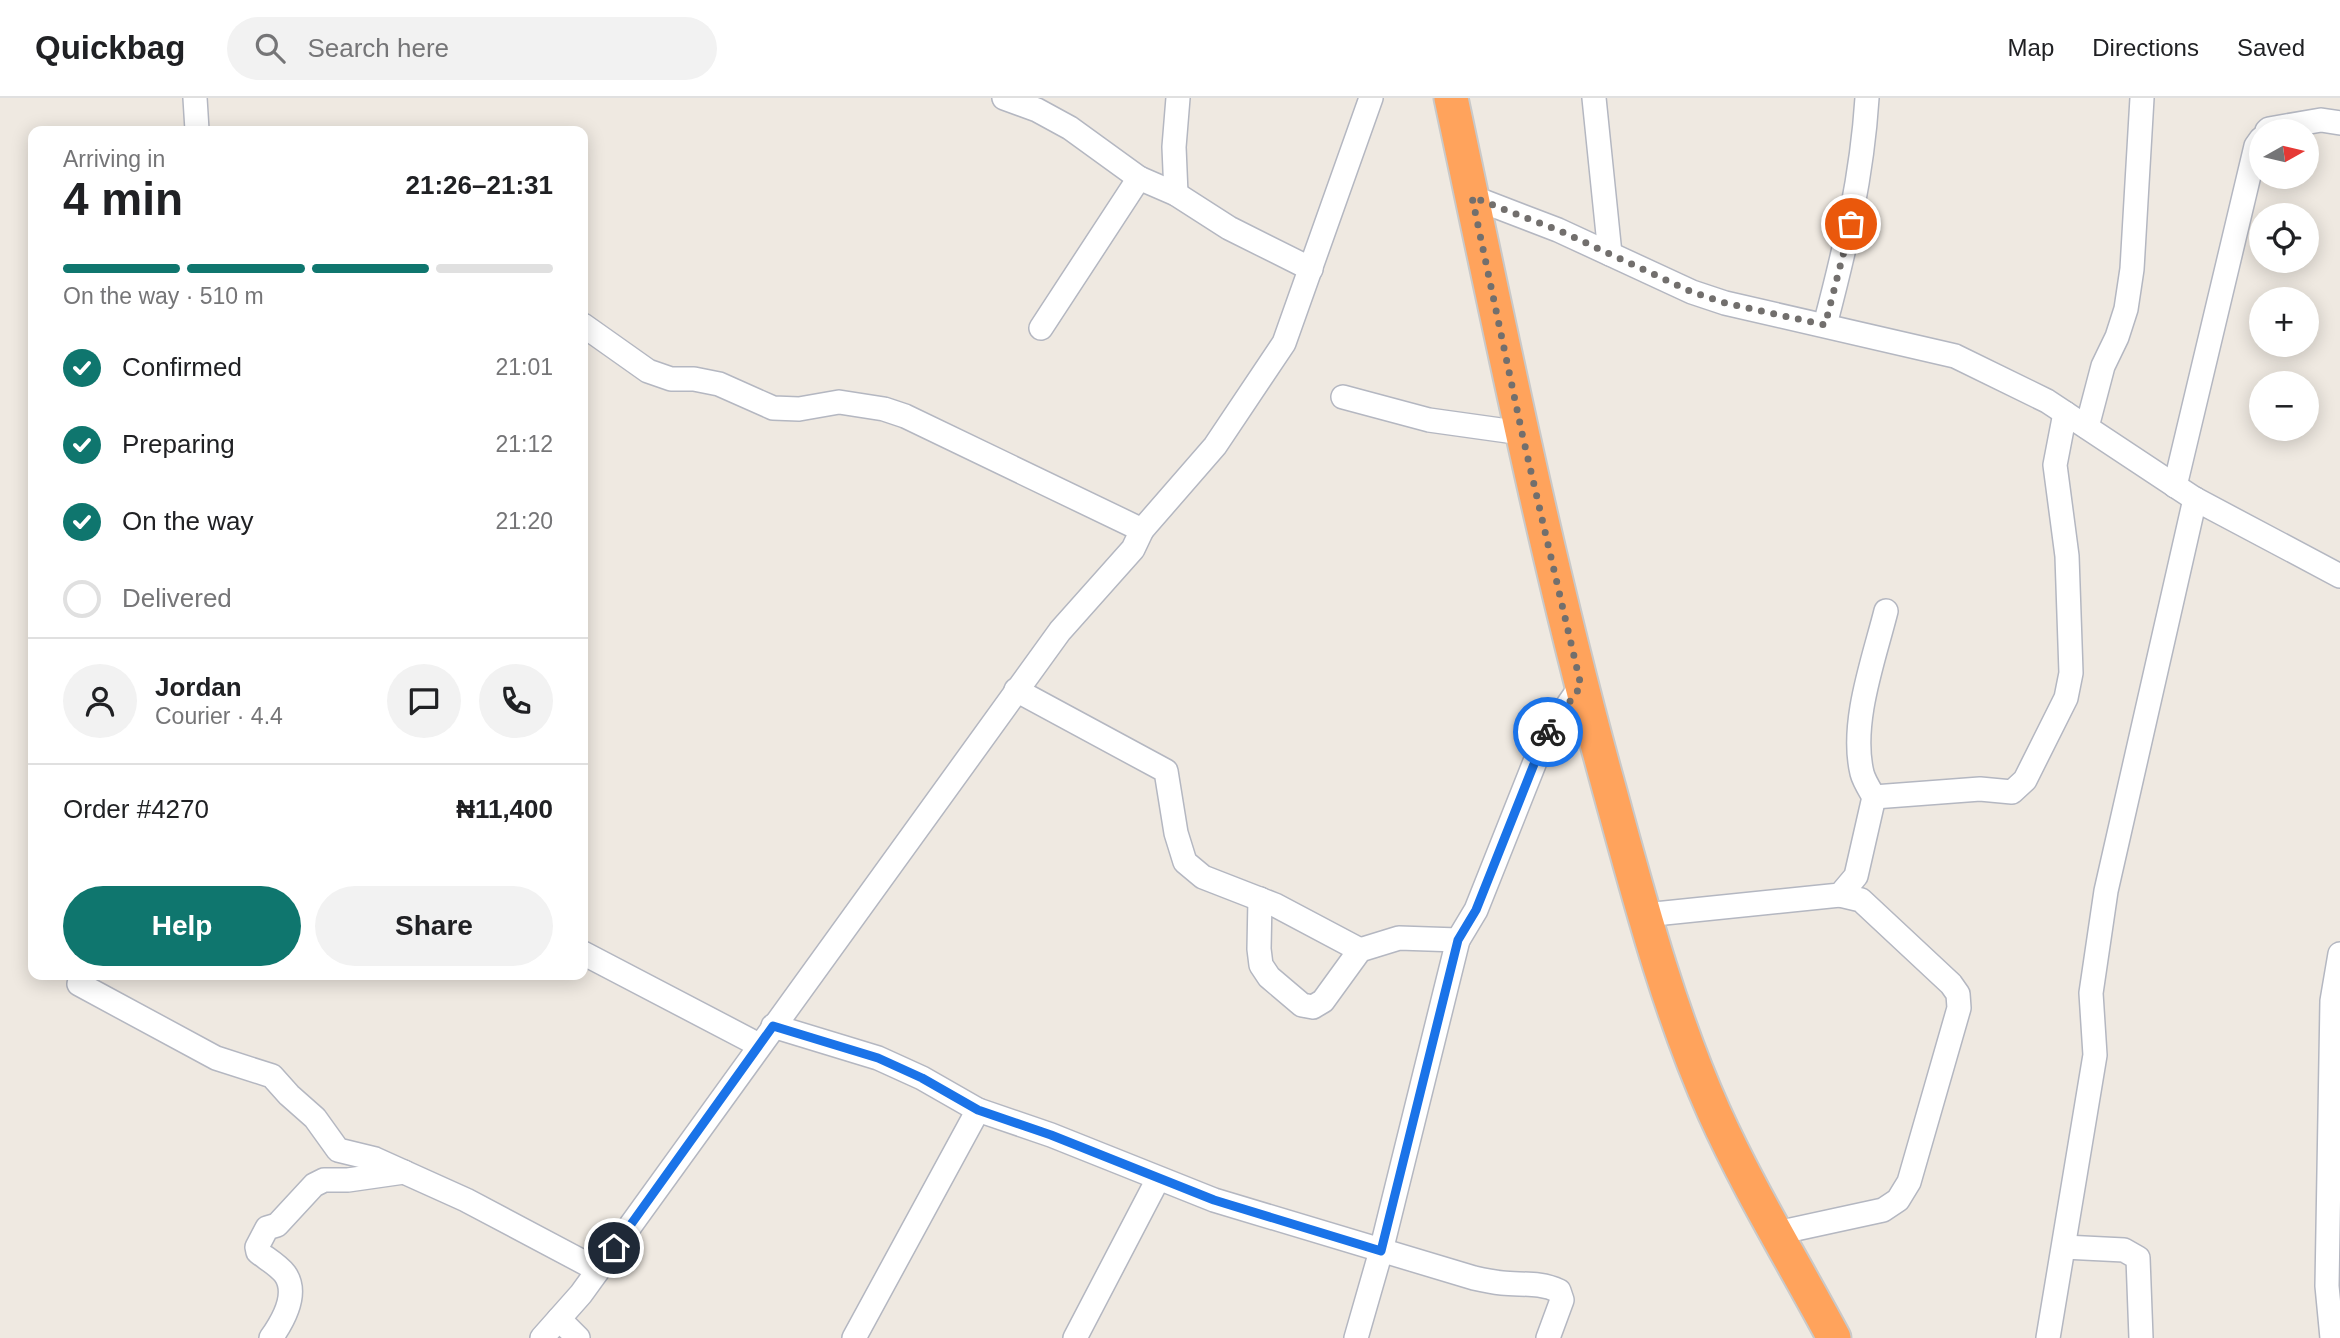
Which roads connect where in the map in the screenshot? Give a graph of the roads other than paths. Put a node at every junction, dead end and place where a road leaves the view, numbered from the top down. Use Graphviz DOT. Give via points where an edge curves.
graph roads {
  1 [pos="195,98"];
  2 [pos="1004,98"];
  3 [pos="1178,98"];
  4 [pos="1371,98"];
  5 [pos="1451,98"];
  6 [pos="1594,98"];
  7 [pos="1867,98"];
  8 [pos="2141,98"];
  9 [pos="2319,120"];
  10 [pos="2340,123"];
  11 [pos="197,126"];
  12 [pos="1139,178"];
  13 [pos="2249,180"];
  14 [pos="1177,194"];
  15 [pos="1472,197"];
  16 [pos="1610,254"];
  17 [pos="1311,269"];
  18 [pos="1825,325"];
  19 [pos="1041,328"];
  20 [pos="588,329"];
  21 [pos="1343,397"];
  22 [pos="2065,413"];
  23 [pos="2087,427"];
  24 [pos="1522,433"];
  25 [pos="2185,492"];
  26 [pos="1142,530"];
  27 [pos="2340,576"];
  28 [pos="1886,611"];
  29 [pos="1581,686"];
  30 [pos="1017,690"];
  31 [pos="1874,797"];
  32 [pos="1850,898"];
  33 [pos="1260,899"];
  34 [pos="1645,915"];
  35 [pos="1458,940"];
  36 [pos="1360,950"];
  37 [pos="2340,954"];
  38 [pos="588,955"];
  39 [pos="79,984"];
  40 [pos="766,1035"];
  41 [pos="978,1110"];
  42 [pos="404,1172"];
  43 [pos="1158,1178"];
  44 [pos="1777,1233"];
  45 [pos="2064,1247"];
  46 [pos="1381,1251"];
  47 [pos="598,1270"];
  48 [pos="559,1319"];
  49 [pos="271,1338"];
  50 [pos="542,1338"];
  51 [pos="578,1338"];
  52 [pos="854,1338"];
  53 [pos="1075,1338"];
  54 [pos="1356,1338"];
  55 [pos="1548,1338"];
  56 [pos="1834,1338"];
  57 [pos="2048,1338"];
  58 [pos="2141,1338"];
  59 [pos="2332,1338"];
  1 -- 11 [label="street"];
  2 -- 12 [label="street" via="1070,128"];
  3 -- 14 [label="street"];
  4 -- 17 [label="street"];
  5 -- 15 [label="highway"];
  6 -- 16 [label="street"];
  7 -- 18 [label="street" via="1851,224"];
  8 -- 23 [label="street" via="2126,309 2103,366"];
  9 -- 10 [label="street"];
  12 -- 14 [label="street"];
  12 -- 19 [label="street"];
  13 -- 25 [label="street"];
  14 -- 17 [label="street" via="1229,228"];
  15 -- 16 [label="street"];
  15 -- 24 [label="highway"];
  16 -- 18 [label="street" via="1725,303"];
  17 -- 26 [label="street" via="1284,343 1215,446"];
  18 -- 22 [label="street" via="1955,356"];
  20 -- 26 [label="street" via="648,371 671,379 719,384 773,408 839,402 905,416"];
  21 -- 24 [label="street" via="1429,420"];
  22 -- 23 [label="street"];
  22 -- 31 [label="street" via="2055,464 2067,556 2071,673 2066,698 2025,780 2012,792 1980,789"];
  23 -- 25 [label="street"];
  24 -- 29 [label="highway"];
  25 -- 27 [label="street"];
  25 -- 45 [label="street" via="2106,891 2092,983 2095,1055"];
  26 -- 30 [label="street" via="1133,549 1060,631"];
  28 -- 31 [label="street" via="1863,702 1859,741 1862,774"];
  29 -- 34 [label="highway"];
  29 -- 35 [label="street" via="1544,739 1476,910"];
  30 -- 33 [label="street" via="1166,771 1185,862 1203,877"];
  30 -- 40 [label="street"];
  31 -- 32 [label="street"];
  32 -- 34 [label="street"];
  32 -- 44 [label="street" via="1951,984 1959,1008 1909,1182 1898,1200 1882,1210"];
  33 -- 36 [label="street"];
  33 -- 36 [label="street" via="1261,965 1302,1005 1313,1007 1323,1001"];
  34 -- 44 [label="highway" via="1714,1111"];
  35 -- 36 [label="street" via="1399,937"];
  35 -- 46 [label="street"];
  37 -- 59 [label="street" via="2332,1001 2328,1286"];
  38 -- 40 [label="street"];
  39 -- 42 [label="street" via="216,1058 272,1076 315,1118 338,1150"];
  40 -- 41 [label="street" via="878,1058"];
  40 -- 47 [label="street"];
  41 -- 43 [label="street"];
  41 -- 52 [label="street"];
  42 -- 47 [label="street"];
  42 -- 49 [label="street" via="314,1185 277,1225 267,1228 258,1252 290,1284 288,1307"];
  43 -- 46 [label="street"];
  43 -- 53 [label="street"];
  44 -- 56 [label="highway"];
  45 -- 57 [label="street"];
  45 -- 58 [label="street" via="2124,1250 2138,1258"];
  46 -- 54 [label="street"];
  46 -- 55 [label="street" via="1474,1278 1539,1284 1559,1291 1562,1300"];
  47 -- 48 [label="street"];
  48 -- 50 [label="street"];
  48 -- 51 [label="street"];
}
